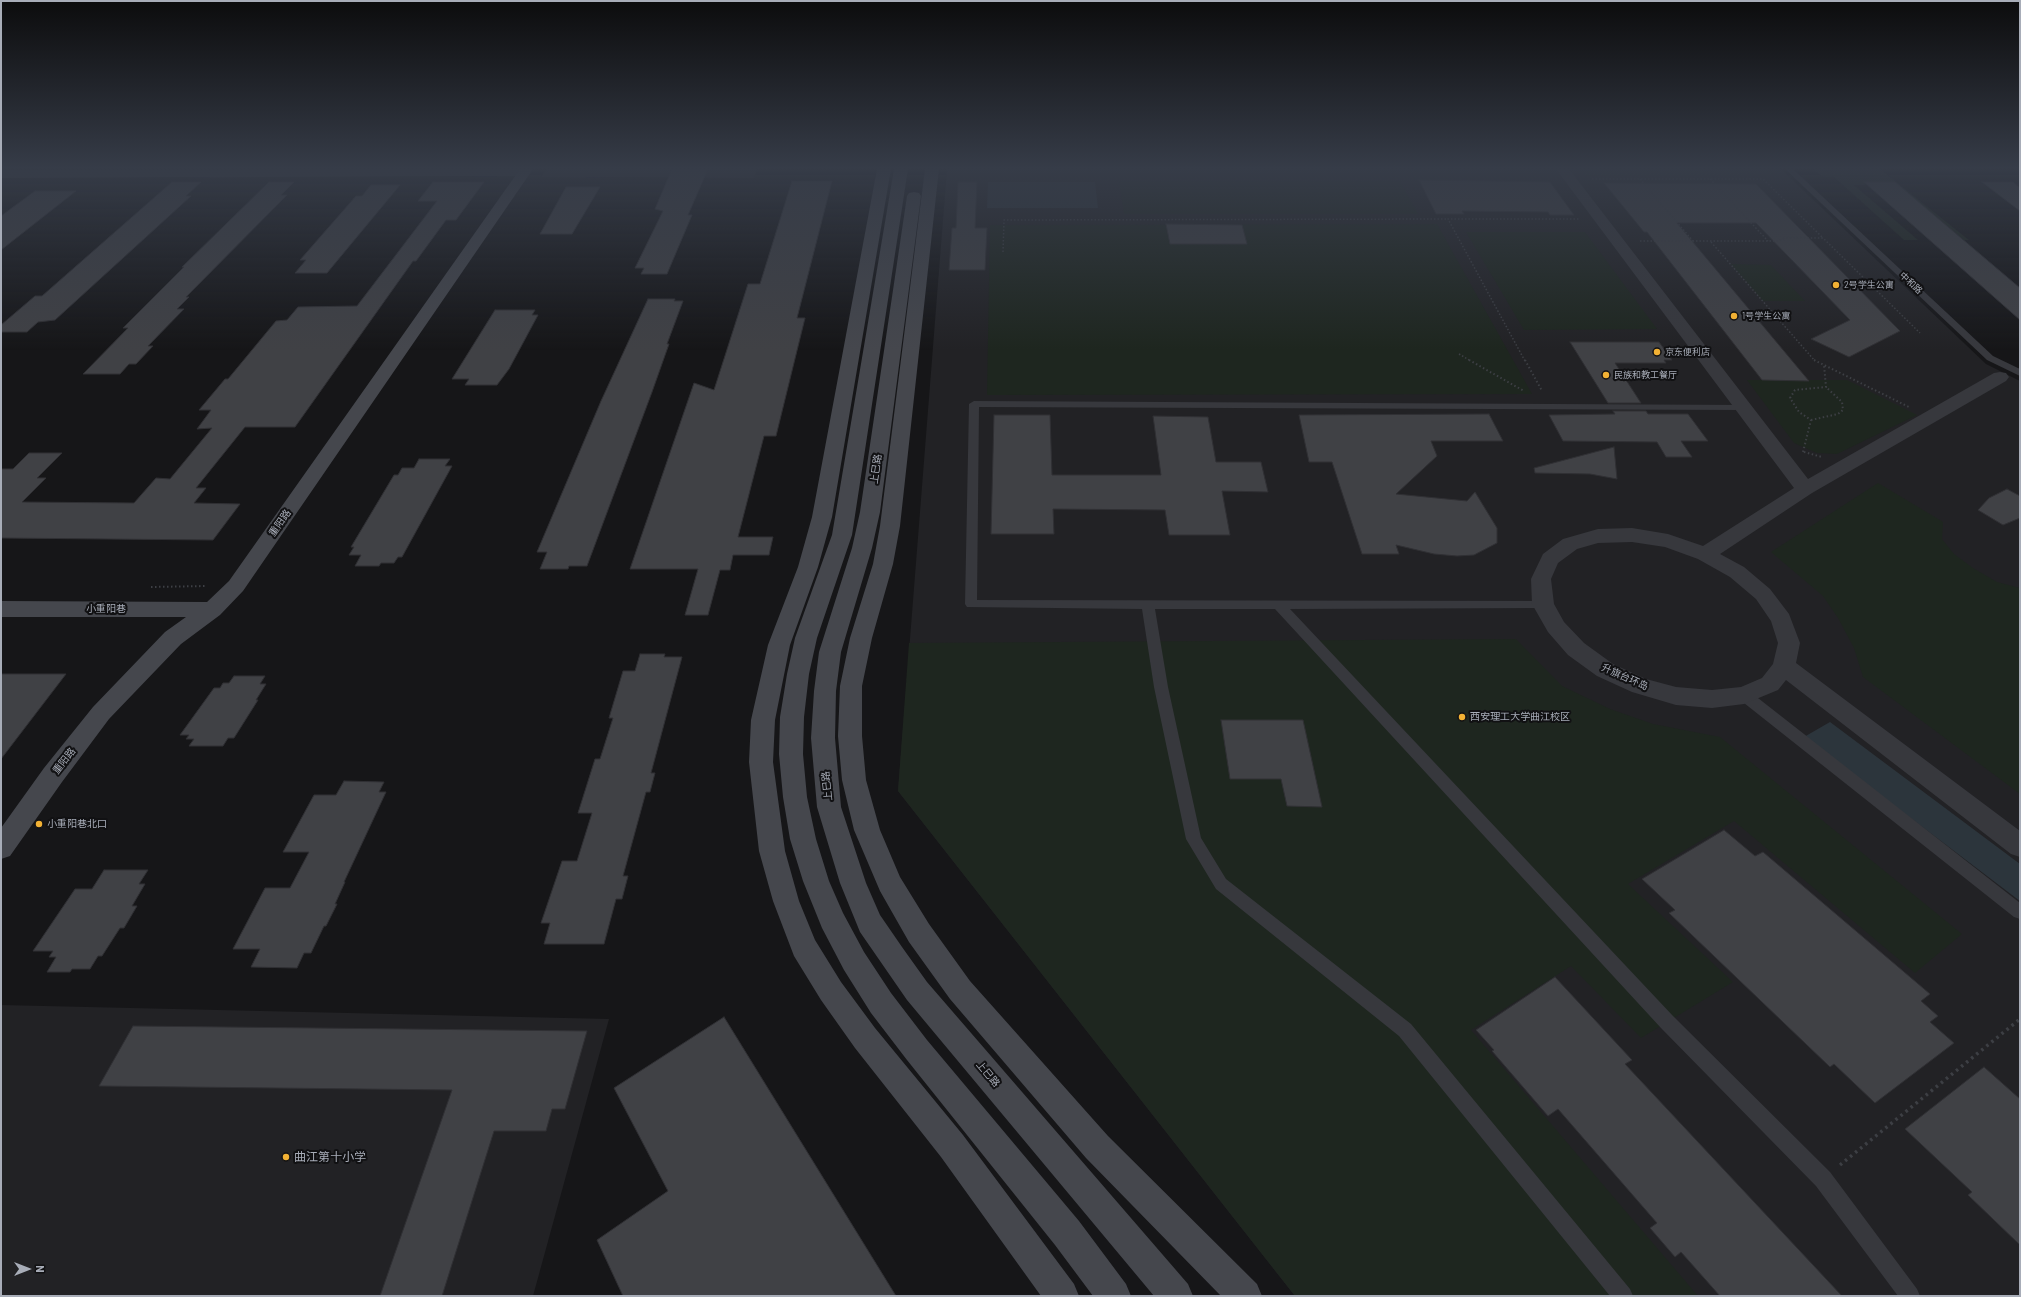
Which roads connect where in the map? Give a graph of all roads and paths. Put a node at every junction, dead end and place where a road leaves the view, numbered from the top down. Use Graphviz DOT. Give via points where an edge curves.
graph roads {
  1 [pos="484,230"];
  2 [pos="873,230"];
  3 [pos="891,230"];
  4 [pos="910,230"];
  5 [pos="925,230"];
  6 [pos="1004,230"];
  7 [pos="1454,230"];
  8 [pos="1608,230"];
  9 [pos="1683,230"];
  10 [pos="1757,230"];
  11 [pos="1814,230"];
  12 [pos="1853,230"];
  13 [pos="1823,238"];
  14 [pos="1617,241"];
  15 [pos="1693,241"];
  16 [pos="1710,241"];
  17 [pos="1768,241"];
  18 [pos="1003,252"];
  19 [pos="1920,333"];
  20 [pos="1459,354"];
  21 [pos="1824,365"];
  22 [pos="2020,373"];
  23 [pos="2000,377"];
  24 [pos="1826,387"];
  25 [pos="1550,406"];
  26 [pos="1742,407"];
  27 [pos="1911,408"];
  28 [pos="1811,420"];
  29 [pos="1803,452"];
  30 [pos="1805,489"];
  31 [pos="1705,554"];
  32 [pos="212,586"];
  33 [pos="151,587"];
  34 [pos="1543,604"];
  35 [pos="1148,605"];
  36 [pos="1279,605"];
  37 [pos="1,609"];
  38 [pos="212,610"];
  39 [pos="1784,666"];
  40 [pos="1744,695"];
  41 [pos="2020,846"];
  42 [pos="1,848"];
  43 [pos="2020,912"];
  44 [pos="2020,1019"];
  45 [pos="1823,1179"];
  46 [pos="1062,1296"];
  47 [pos="1114,1296"];
  48 [pos="1176,1296"];
  49 [pos="1245,1296"];
  50 [pos="1623,1296"];
  51 [pos="1910,1296"];
  1 -- 38 [label="street, 重阳路" via="236,586"];
  2 -- 46 [label="street" via="822,518 808,567 779,644 763,720 761,762 772,851 786,901 804,946 831,991 865,1038 952,1146"];
  3 -- 47 [label="street" via="842,535 806,638 798,674 792,717 791,754 795,797 803,839 816,881 832,919 854,961 881,1003 1067,1233"];
  4 -- 48 [label="street, 上巳路" via="870,512 862,548 830,652 823,738 829,807 853,883 870,923 892,956 917,991"];
  5 -- 49 [label="street" via="890,526 883,564 861,638 851,686 850,736 854,780 867,830 889,883 919,933 960,990 1097,1147"];
  6 -- 18 [label="path"];
  7 -- 25 [label="path"];
  8 -- 14 [label="street"];
  9 -- 15 [label="path"];
  10 -- 17 [label="path"];
  11 -- 13 [label="path"];
  12 -- 22 [label="lane, 中和路" via="1990,358"];
  13 -- 17 [label="path" via="1785,238 1780,241"];
  13 -- 19 [label="path"];
  14 -- 15 [label="path"];
  14 -- 26 [label="street"];
  15 -- 16 [label="path"];
  16 -- 17 [label="path"];
  16 -- 21 [label="path" via="1814,360"];
  20 -- 25 [label="path"];
  21 -- 24 [label="path"];
  21 -- 27 [label="path"];
  23 -- 30 [label="street"];
  24 -- 28 [label="path" via="1842,402 1843,410 1838,414"];
  24 -- 28 [label="path" via="1801,388 1792,393 1790,398 1794,406"];
  25 -- 26 [label="lane"];
  25 -- 35 [label="lane" via="974,404 971,604"];
  26 -- 30 [label="street"];
  28 -- 29 [label="path"];
  30 -- 31 [label="street"];
  31 -- 34 [label="street, 升旗台环岛" via="1668,541 1632,535 1598,536 1570,544 1550,559 1541,579"];
  31 -- 39 [label="street, 升旗台环岛" via="1736,572 1763,594 1781,619 1789,643"];
  32 -- 33 [label="path"];
  34 -- 36 [label="lane"];
  34 -- 40 [label="street, 升旗台环岛" via="1556,627 1576,649 1605,670 1640,686 1676,696 1712,699"];
  35 -- 36 [label="lane"];
  35 -- 50 [label="lane" via="1194,839 1222,884 1405,1030"];
  36 -- 45 [label="lane" via="1667,1022"];
  37 -- 38 [label="street, 小重阳巷"];
  38 -- 42 [label="street, 重阳路" via="173,638 101,713 53,774"];
  39 -- 40 [label="street, 升旗台环岛" via="1770,684"];
  39 -- 41 [label="street"];
  40 -- 43 [label="lane"];
  44 -- 45 [label="path"];
  45 -- 51 [label="lane"];
}
